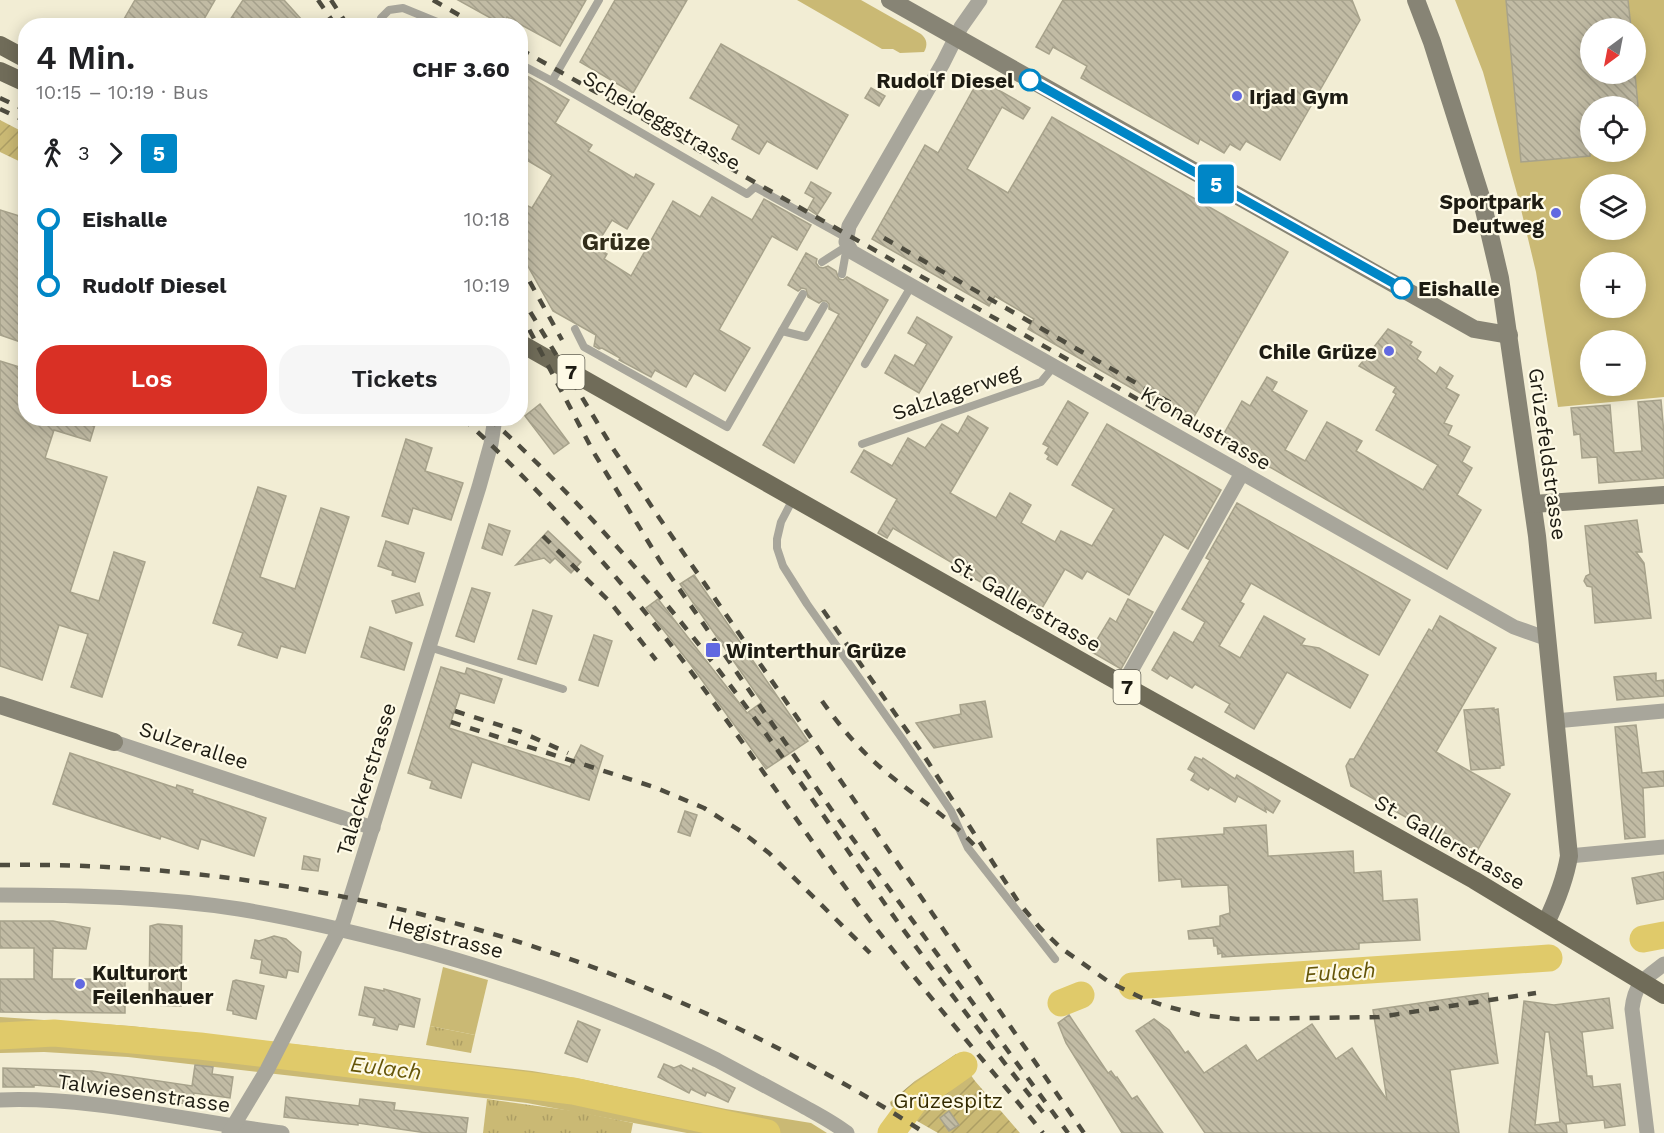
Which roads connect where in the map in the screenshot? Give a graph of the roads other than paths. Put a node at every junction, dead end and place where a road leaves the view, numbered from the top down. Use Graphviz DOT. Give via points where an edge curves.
graph roads {
  1 [pos="600,0"];
  2 [pos="890,0"];
  3 [pos="980,0"];
  4 [pos="1416,0"];
  5 [pos="381,18"];
  6 [pos="427,18"];
  7 [pos="957,38"];
  8 [pos="0,45"];
  9 [pos="18,55"];
  10 [pos="528,68"];
  11 [pos="0,71"];
  12 [pos="18,79"];
  13 [pos="552,81"];
  14 [pos="846,242"];
  15 [pos="822,262"];
  16 [pos="842,274"];
  17 [pos="912,285"];
  18 [pos="803,294"];
  19 [pos="824,306"];
  20 [pos="575,329"];
  21 [pos="782,331"];
  22 [pos="1509,335"];
  23 [pos="528,348"];
  24 [pos="866,364"];
  25 [pos="1055,365"];
  26 [pos="493,426"];
  27 [pos="862,444"];
  28 [pos="1242,473"];
  29 [pos="1664,495"];
  30 [pos="793,498"];
  31 [pos="1533,504"];
  32 [pos="1548,639"];
  33 [pos="429,647"];
  34 [pos="1123,685"];
  35 [pos="563,689"];
  36 [pos="0,705"];
  37 [pos="1664,711"];
  38 [pos="1555,721"];
  39 [pos="114,742"];
  40 [pos="373,828"];
  41 [pos="1664,848"];
  42 [pos="1569,856"];
  43 [pos="0,895"];
  44 [pos="1546,923"];
  45 [pos="340,929"];
  46 [pos="1055,959"];
  47 [pos="1664,964"];
  48 [pos="1641,981"];
  49 [pos="1664,995"];
  50 [pos="0,1100"];
  51 [pos="231,1130"];
  52 [pos="282,1133"];
  53 [pos="848,1133"];
  54 [pos="1647,1133"];
  1 -- 13 [label="lane"];
  2 -- 7 [label="main road"];
  3 -- 7 [label="street"];
  4 -- 22 [label="main road, Grüzefeldstrasse" via="1481,197"];
  5 -- 6 [label="lane" via="389,10 403,8"];
  7 -- 14 [label="street" via="849,226"];
  7 -- 22 [label="main road" via="1474,329"];
  8 -- 9 [label="main road"];
  10 -- 13 [label="lane"];
  11 -- 12 [label="main road"];
  13 -- 14 [label="lane, Scheideggstrasse" via="747,194 755,187"];
  14 -- 15 [label="lane"];
  14 -- 16 [label="lane"];
  14 -- 17 [label="street, Kronaustrasse" via="852,252"];
  17 -- 24 [label="lane"];
  17 -- 25 [label="street, Kronaustrasse"];
  18 -- 21 [label="lane"];
  19 -- 21 [label="lane" via="806,337"];
  20 -- 21 [label="lane" via="584,347 727,427"];
  22 -- 31 [label="main road, Grüzefeldstrasse"];
  23 -- 30 [label="main road, St. Gallerstrasse / 7"];
  25 -- 27 [label="lane, Salzlagerweg" via="1041,382"];
  25 -- 28 [label="street, Kronaustrasse"];
  26 -- 33 [label="street, Talackerstrasse" via="485,467"];
  28 -- 32 [label="street, Kronaustrasse" via="1514,627"];
  28 -- 34 [label="street"];
  29 -- 31 [label="main road"];
  30 -- 34 [label="main road, St. Gallerstrasse / 7"];
  30 -- 46 [label="lane" via="777,540 783,566 951,811 968,848"];
  31 -- 32 [label="main road, Grüzefeldstrasse"];
  32 -- 38 [label="main road, Grüzefeldstrasse"];
  33 -- 35 [label="lane"];
  33 -- 40 [label="street, Talackerstrasse"];
  34 -- 44 [label="main road, St. Gallerstrasse / 7"];
  36 -- 39 [label="main road, Sulzerallee"];
  37 -- 38 [label="street"];
  38 -- 42 [label="main road, Grüzefeldstrasse"];
  39 -- 40 [label="street, Sulzerallee"];
  40 -- 45 [label="street, Talackerstrasse"];
  41 -- 42 [label="street"];
  42 -- 44 [label="main road, Grüzefeldstrasse" via="1559,895"];
  43 -- 45 [label="street, Hegistrasse" via="138,898 239,909"];
  44 -- 48 [label="main road, St. Gallerstrasse / 7"];
  45 -- 51 [label="street, Talackerstrasse"];
  45 -- 53 [label="street, Hegistrasse" via="501,972 624,1017 742,1073"];
  47 -- 48 [label="street"];
  48 -- 49 [label="main road, St. Gallerstrasse / 7"];
  48 -- 54 [label="street" via="1632,1009"];
  50 -- 51 [label="street, Talwiesenstrasse" via="114,1107"];
  51 -- 52 [label="street, Talwiesenstrasse"];
}
